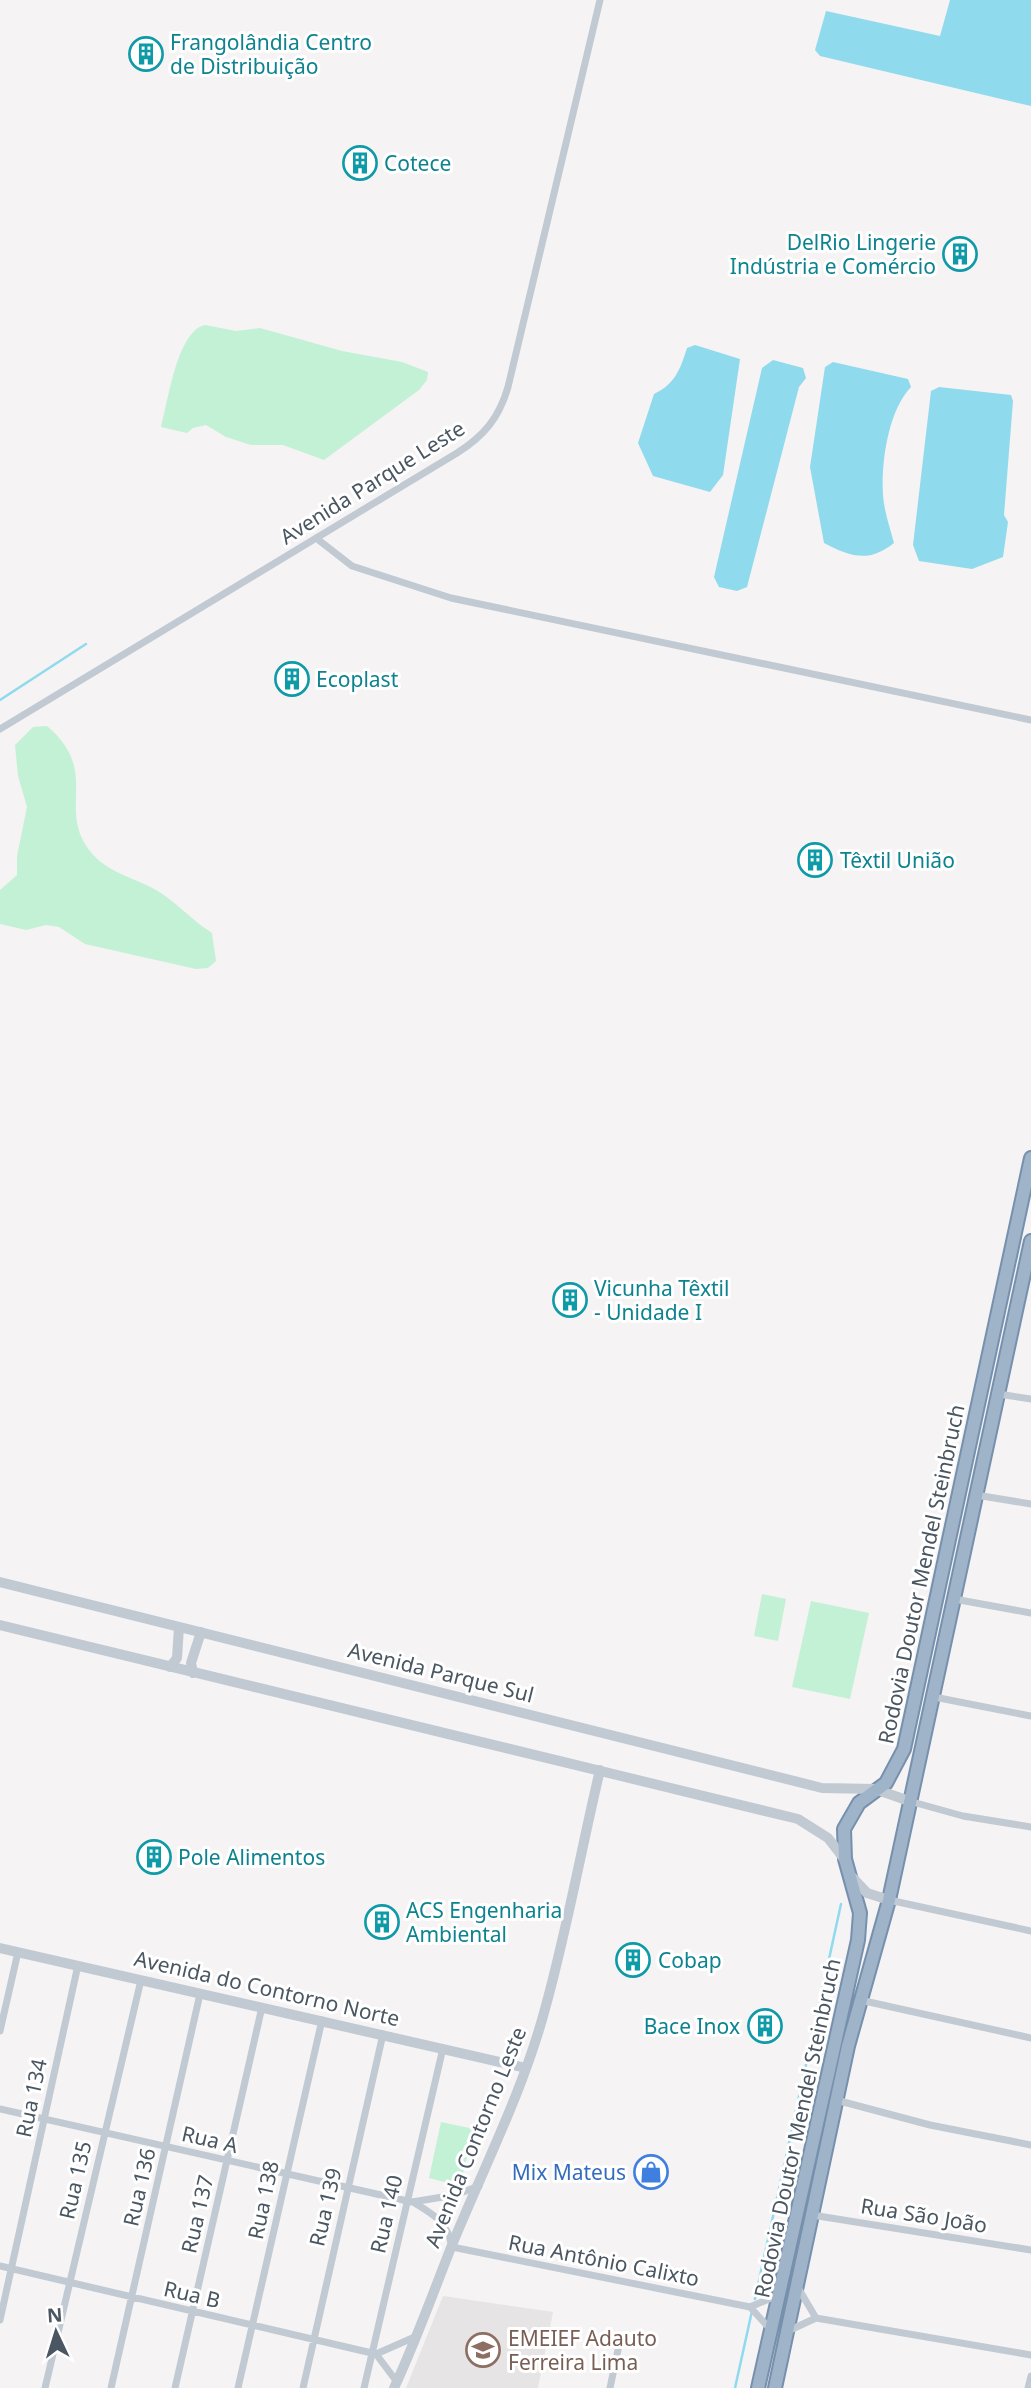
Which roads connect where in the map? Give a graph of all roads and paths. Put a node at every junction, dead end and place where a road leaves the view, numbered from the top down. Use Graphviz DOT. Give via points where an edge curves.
graph roads {
  1 [pos="600,0"];
  2 [pos="316,538"];
  3 [pos="1031,720"];
  4 [pos="0,729"];
  5 [pos="1031,1158"];
  6 [pos="1031,1241"];
  7 [pos="1026,1293"];
  8 [pos="998,1394"];
  9 [pos="1031,1399"];
  10 [pos="976,1495"];
  11 [pos="1031,1504"];
  12 [pos="0,1582"];
  13 [pos="954,1599"];
  14 [pos="1031,1613"];
  15 [pos="0,1625"];
  16 [pos="178,1627"];
  17 [pos="201,1632"];
  18 [pos="170,1667"];
  19 [pos="194,1673"];
  20 [pos="934,1697"];
  21 [pos="1031,1716"];
  22 [pos="600,1770"];
  23 [pos="875,1789"];
  24 [pos="909,1801"];
  25 [pos="1031,1828"];
  26 [pos="845,1859"];
  27 [pos="889,1900"];
  28 [pos="1031,1931"];
  29 [pos="0,1948"];
  30 [pos="18,1952"];
  31 [pos="78,1965"];
  32 [pos="141,1980"];
  33 [pos="200,1994"];
  34 [pos="860,2000"];
  35 [pos="262,2007"];
  36 [pos="322,2020"];
  37 [pos="0,2031"];
  38 [pos="383,2034"];
  39 [pos="1031,2038"];
  40 [pos="443,2048"];
  41 [pos="526,2068"];
  42 [pos="836,2100"];
  43 [pos="0,2109"];
  44 [pos="45,2118"];
  45 [pos="104,2132"];
  46 [pos="1031,2144"];
  47 [pos="166,2147"];
  48 [pos="228,2161"];
  49 [pos="286,2174"];
  50 [pos="480,2185"];
  51 [pos="347,2189"];
  52 [pos="410,2202"];
  53 [pos="812,2216"];
  54 [pos="452,2246"];
  55 [pos="1031,2250"];
  56 [pos="0,2266"];
  57 [pos="12,2269"];
  58 [pos="69,2284"];
  59 [pos="797,2286"];
  60 [pos="780,2294"];
  61 [pos="132,2298"];
  62 [pos="750,2307"];
  63 [pos="192,2311"];
  64 [pos="816,2318"];
  65 [pos="0,2320"];
  66 [pos="253,2326"];
  67 [pos="772,2330"];
  68 [pos="788,2331"];
  69 [pos="418,2336"];
  70 [pos="314,2339"];
  71 [pos="618,2350"];
  72 [pos="374,2353"];
  73 [pos="1031,2355"];
  74 [pos="1031,2376"];
  75 [pos="395,2385"];
  76 [pos="45,2388"];
  77 [pos="111,2388"];
  78 [pos="175,2388"];
  79 [pos="239,2388"];
  80 [pos="303,2388"];
  81 [pos="365,2388"];
  82 [pos="610,2388"];
  83 [pos="758,2388"];
  84 [pos="775,2388"];
  85 [pos="1028,2388"];
  1 -- 2 [label="street, Avenida Parque Leste" via="502,407 472,444"];
  2 -- 3 [label="street" via="352,566 451,598"];
  2 -- 4 [label="street, Avenida Parque Leste"];
  5 -- 23 [label="highway, Rodovia Doutor Mendel Steinbruch" via="912,1718 899,1762 886,1783"];
  6 -- 7 [label="highway, Rodovia Doutor Mendel Steinbruch"];
  7 -- 8 [label="highway, Rodovia Doutor Mendel Steinbruch"];
  8 -- 9 [label="street"];
  8 -- 10 [label="highway, Rodovia Doutor Mendel Steinbruch"];
  10 -- 11 [label="street"];
  10 -- 13 [label="highway, Rodovia Doutor Mendel Steinbruch"];
  12 -- 16 [label="street, Avenida Parque Sul"];
  13 -- 14 [label="street"];
  13 -- 20 [label="highway, Rodovia Doutor Mendel Steinbruch"];
  15 -- 18 [label="street"];
  16 -- 17 [label="street, Avenida Parque Sul"];
  16 -- 18 [label="street" via="177,1658"];
  17 -- 19 [label="street" via="191,1664"];
  17 -- 23 [label="street, Avenida Parque Sul" via="822,1788"];
  18 -- 19 [label="street"];
  19 -- 22 [label="street"];
  20 -- 21 [label="street"];
  20 -- 24 [label="highway, Rodovia Doutor Mendel Steinbruch"];
  22 -- 26 [label="street" via="799,1819 828,1838"];
  22 -- 41 [label="street, Avenida Contorno Leste" via="546,2008"];
  23 -- 24 [label="street, Avenida Parque Sul"];
  23 -- 26 [label="highway, Rodovia Doutor Mendel Steinbruch" via="859,1803 844,1829"];
  24 -- 25 [label="street"];
  24 -- 27 [label="highway, Rodovia Doutor Mendel Steinbruch"];
  26 -- 27 [label="street" via="859,1886"];
  26 -- 60 [label="highway, Rodovia Doutor Mendel Steinbruch" via="860,1913 858,1940"];
  27 -- 28 [label="street"];
  27 -- 34 [label="highway, Rodovia Doutor Mendel Steinbruch"];
  29 -- 30 [label="street, Avenida do Contorno Norte"];
  30 -- 31 [label="street, Avenida do Contorno Norte"];
  30 -- 37 [label="street"];
  31 -- 32 [label="street, Avenida do Contorno Norte"];
  31 -- 44 [label="street, Rua 134"];
  32 -- 33 [label="street, Avenida do Contorno Norte"];
  32 -- 45 [label="street, Rua 135"];
  33 -- 35 [label="street, Avenida do Contorno Norte"];
  33 -- 47 [label="street, Rua 136"];
  34 -- 39 [label="street"];
  34 -- 42 [label="highway, Rodovia Doutor Mendel Steinbruch"];
  35 -- 36 [label="street, Avenida do Contorno Norte"];
  35 -- 48 [label="street, Rua 137"];
  36 -- 38 [label="street, Avenida do Contorno Norte"];
  36 -- 49 [label="street, Rua 138"];
  38 -- 40 [label="street, Avenida do Contorno Norte"];
  38 -- 51 [label="street, Rua 139"];
  40 -- 41 [label="street, Avenida do Contorno Norte"];
  40 -- 52 [label="street, Rua 140"];
  41 -- 50 [label="street, Avenida Contorno Leste"];
  42 -- 46 [label="street" via="930,2125"];
  42 -- 53 [label="highway, Rodovia Doutor Mendel Steinbruch"];
  43 -- 44 [label="street, Rua A"];
  44 -- 45 [label="street, Rua A"];
  44 -- 57 [label="street, Rua 134"];
  45 -- 47 [label="street, Rua A"];
  45 -- 58 [label="street, Rua 135"];
  47 -- 48 [label="street, Rua A"];
  47 -- 61 [label="street, Rua 136"];
  48 -- 49 [label="street, Rua A"];
  48 -- 63 [label="street, Rua 137"];
  49 -- 51 [label="street, Rua A"];
  49 -- 66 [label="street, Rua 138"];
  50 -- 52 [label="street, Rua A" via="456,2195"];
  50 -- 54 [label="street, Avenida Contorno Leste"];
  51 -- 52 [label="street, Rua A"];
  51 -- 70 [label="street, Rua 139"];
  52 -- 54 [label="street, Rua A" via="440,2220"];
  52 -- 72 [label="street, Rua 140"];
  53 -- 55 [label="street, Rua São João"];
  53 -- 59 [label="highway, Rodovia Doutor Mendel Steinbruch"];
  54 -- 62 [label="street, Rua Antônio Calixto"];
  54 -- 69 [label="street, Avenida Contorno Leste"];
  56 -- 57 [label="street, Rua B"];
  57 -- 58 [label="street, Rua B"];
  57 -- 65 [label="street, Rua 134"];
  58 -- 61 [label="street, Rua B"];
  58 -- 76 [label="street, Rua 135"];
  59 -- 64 [label="street"];
  59 -- 68 [label="highway, Rodovia Doutor Mendel Steinbruch"];
  60 -- 62 [label="street"];
  60 -- 67 [label="highway, Rodovia Doutor Mendel Steinbruch"];
  61 -- 63 [label="street, Rua B"];
  61 -- 77 [label="street, Rua 136"];
  62 -- 67 [label="street"];
  63 -- 66 [label="street, Rua B"];
  63 -- 78 [label="street, Rua 137"];
  64 -- 68 [label="street"];
  64 -- 73 [label="street"];
  66 -- 70 [label="street, Rua B"];
  66 -- 79 [label="street, Rua 138"];
  67 -- 83 [label="highway, Rodovia Doutor Mendel Steinbruch"];
  68 -- 84 [label="highway, Rodovia Doutor Mendel Steinbruch"];
  69 -- 72 [label="street"];
  69 -- 75 [label="street, Avenida Contorno Leste"];
  70 -- 72 [label="street, Rua B"];
  70 -- 80 [label="street, Rua 139"];
  71 -- 82 [label="street"];
  72 -- 75 [label="street"];
  72 -- 81 [label="street, Rua 140"];
  74 -- 85 [label="street"];
}
